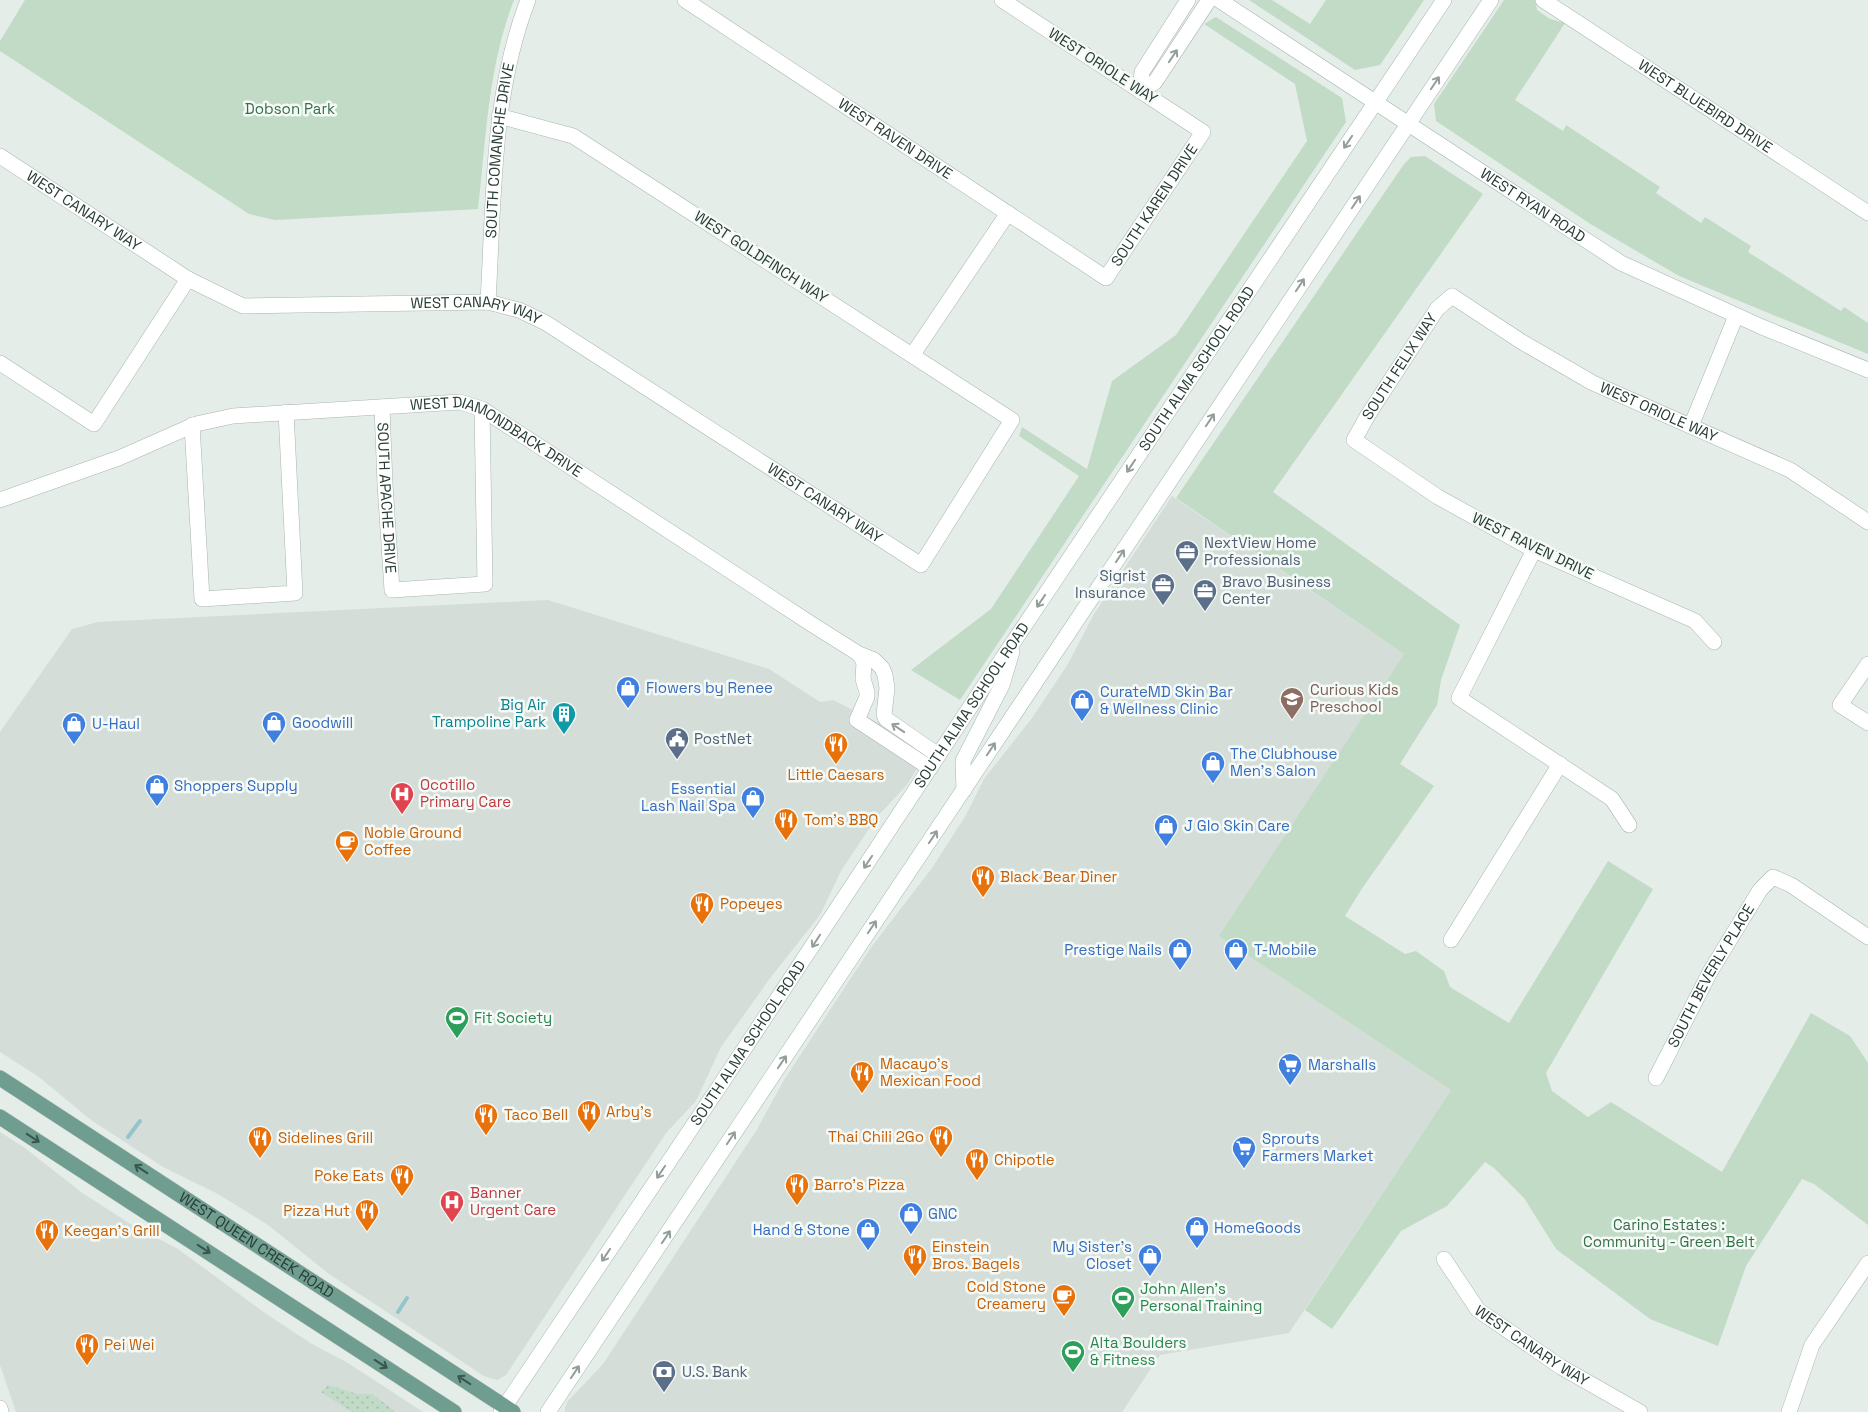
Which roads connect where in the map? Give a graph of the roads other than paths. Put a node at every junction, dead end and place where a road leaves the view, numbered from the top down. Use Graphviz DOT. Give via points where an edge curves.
graph roads {
  1 [pos="528,0"];
  2 [pos="685,0"];
  3 [pos="1002,0"];
  4 [pos="1188,0"];
  5 [pos="1209,0"];
  6 [pos="1220,0"];
  7 [pos="1444,0"];
  8 [pos="1491,0"];
  9 [pos="1543,0"];
  10 [pos="1140,91"];
  11 [pos="1375,102"];
  12 [pos="499,116"];
  13 [pos="1408,124"];
  14 [pos="1203,132"];
  15 [pos="0,156"];
  16 [pos="1008,213"];
  17 [pos="1868,213"];
  18 [pos="1106,278"];
  19 [pos="188,279"];
  20 [pos="1452,296"];
  21 [pos="488,302"];
  22 [pos="1736,316"];
  23 [pos="913,354"];
  24 [pos="0,364"];
  25 [pos="1868,370"];
  26 [pos="382,407"];
  27 [pos="482,409"];
  28 [pos="286,412"];
  29 [pos="1012,420"];
  30 [pos="192,425"];
  31 [pos="1690,426"];
  32 [pos="1354,440"];
  33 [pos="0,500"];
  34 [pos="1868,522"];
  35 [pos="1534,550"];
  36 [pos="1018,636"];
  37 [pos="1714,642"];
  38 [pos="859,654"];
  39 [pos="1868,664"];
  40 [pos="1868,723"];
  41 [pos="934,761"];
  42 [pos="1560,764"];
  43 [pos="964,790"];
  44 [pos="1629,825"];
  45 [pos="1868,937"];
  46 [pos="1451,940"];
  47 [pos="0,1078"];
  48 [pos="1656,1078"];
  49 [pos="0,1117"];
  50 [pos="1444,1260"];
  51 [pos="1868,1263"];
  52 [pos="0,1408"];
  53 [pos="506,1410"];
  54 [pos="1,1412"];
  55 [pos="454,1412"];
  56 [pos="548,1412"];
  57 [pos="1640,1412"];
  58 [pos="1790,1412"];
  1 -- 12 [label="street, SOUTH COMANCHE DRIVE" via="518,26"];
  2 -- 16 [label="street, WEST RAVEN DRIVE"];
  3 -- 10 [label="street, WEST ORIOLE WAY"];
  4 -- 10 [label="street" via="1142,72"];
  10 -- 5 [label="street, one-way" via="1155,82"];
  6 -- 11 [label="street, WEST RYAN ROAD"];
  7 -- 11 [label="street, SOUTH ALMA SCHOOL ROAD"];
  13 -- 8 [label="street, one-way"];
  9 -- 17 [label="street, WEST BLUEBIRD DRIVE"];
  10 -- 14 [label="street, WEST ORIOLE WAY"];
  11 -- 13 [label="street, WEST RYAN ROAD"];
  11 -- 36 [label="street, SOUTH ALMA SCHOOL ROAD, one-way"];
  12 -- 21 [label="street, SOUTH COMANCHE DRIVE"];
  12 -- 23 [label="street, WEST GOLDFINCH WAY" via="574,136"];
  13 -- 22 [label="street, WEST RYAN ROAD" via="1621,263"];
  43 -- 13 [label="street, one-way"];
  14 -- 18 [label="street, SOUTH KAREN DRIVE"];
  15 -- 19 [label="street, WEST CANARY WAY"];
  16 -- 18 [label="street, WEST RAVEN DRIVE"];
  16 -- 23 [label="street"];
  19 -- 21 [label="street, WEST CANARY WAY" via="244,306"];
  19 -- 24 [label="street" via="94,424"];
  20 -- 31 [label="street, WEST ORIOLE WAY" via="1522,342 1593,382"];
  20 -- 32 [label="street, SOUTH FELIX WAY" via="1437,309"];
  21 -- 29 [label="street, WEST CANARY WAY" via="519,310 546,324 921,565"];
  22 -- 25 [label="street, WEST RYAN ROAD"];
  22 -- 31 [label="street"];
  23 -- 29 [label="street, WEST GOLDFINCH WAY"];
  26 -- 27 [label="street, WEST DIAMONDBACK DRIVE" via="460,402"];
  26 -- 27 [label="street, SOUTH APACHE DRIVE" via="392,590 485,584"];
  26 -- 28 [label="street, WEST DIAMONDBACK DRIVE"];
  27 -- 38 [label="street, WEST DIAMONDBACK DRIVE"];
  28 -- 30 [label="street, WEST DIAMONDBACK DRIVE" via="233,416"];
  28 -- 30 [label="street" via="295,593 202,599"];
  30 -- 33 [label="street, WEST DIAMONDBACK DRIVE" via="119,458"];
  31 -- 34 [label="street, WEST ORIOLE WAY" via="1790,470"];
  32 -- 35 [label="street, WEST RAVEN DRIVE" via="1438,498"];
  35 -- 37 [label="street, WEST RAVEN DRIVE" via="1695,621"];
  35 -- 42 [label="street" via="1459,698"];
  36 -- 41 [label="street, SOUTH ALMA SCHOOL ROAD"];
  36 -- 43 [label="street" via="1002,685 963,761"];
  41 -- 38 [label="street, WEST DIAMONDBACK DRIVE, one-way" via="886,720 885,675 874,660"];
  38 -- 41 [label="street" via="864,662 867,697 857,720"];
  39 -- 40 [label="street" via="1840,705"];
  41 -- 53 [label="street, SOUTH ALMA SCHOOL ROAD, one-way"];
  42 -- 44 [label="street" via="1612,799"];
  42 -- 46 [label="street"];
  56 -- 43 [label="street, one-way"];
  45 -- 48 [label="street, SOUTH BEVERLY PLACE" via="1791,885 1773,877 1760,890 1710,972"];
  53 -- 47 [label="main road, WEST QUEEN CREEK ROAD, one-way"];
  49 -- 55 [label="main road, one-way"];
  50 -- 57 [label="street, WEST CANARY WAY" via="1478,1310 1561,1367"];
  51 -- 58 [label="street" via="1812,1345"];
  52 -- 54 [label="street"];
}
